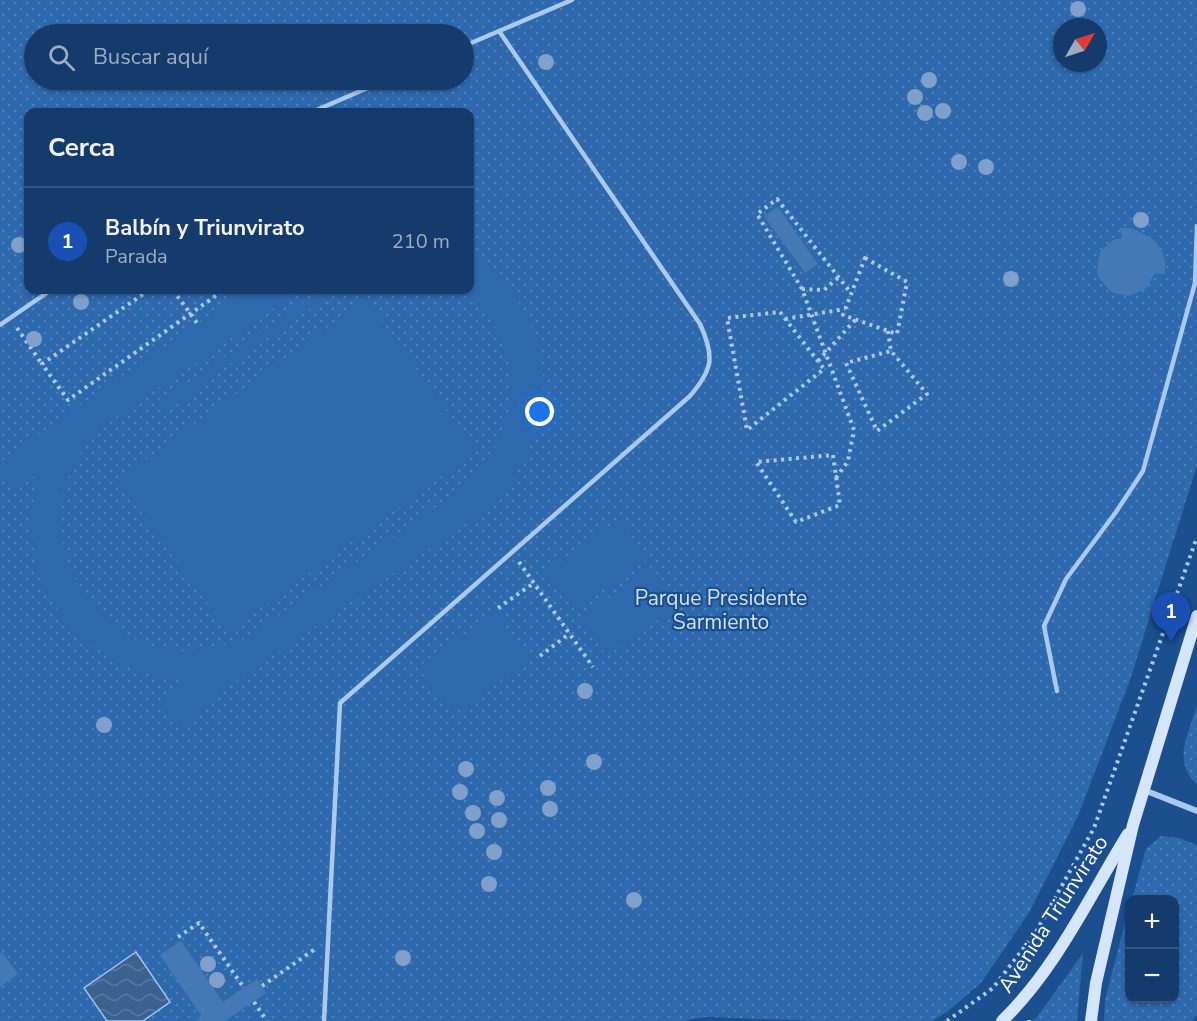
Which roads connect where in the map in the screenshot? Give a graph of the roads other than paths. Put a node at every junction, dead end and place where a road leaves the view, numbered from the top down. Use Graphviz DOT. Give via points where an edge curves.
graph roads {
  1 [pos="572,0"];
  2 [pos="499,31"];
  3 [pos="474,42"];
  4 [pos="363,90"];
  5 [pos="321,108"];
  6 [pos="1197,226"];
  7 [pos="45,294"];
  8 [pos="0,325"];
  9 [pos="1197,616"];
  10 [pos="1057,691"];
  11 [pos="1143,789"];
  12 [pos="1197,811"];
  13 [pos="1133,825"];
  14 [pos="324,1021"];
  15 [pos="1002,1021"];
  16 [pos="1091,1021"];
  1 -- 2 [label="lane"];
  2 -- 3 [label="lane"];
  2 -- 14 [label="lane" via="700,324 711,361 705,380 690,396 340,703"];
  4 -- 5 [label="lane"];
  6 -- 10 [label="lane" via="1195,283 1143,471 1066,579 1044,626"];
  7 -- 8 [label="lane"];
  9 -- 11 [label="main road"];
  11 -- 12 [label="street"];
  11 -- 13 [label="main road"];
  13 -- 15 [label="main road, Avenida Triunvirato" via="1056,953 1028,994"];
  13 -- 16 [label="main road" via="1096,983"];
}
